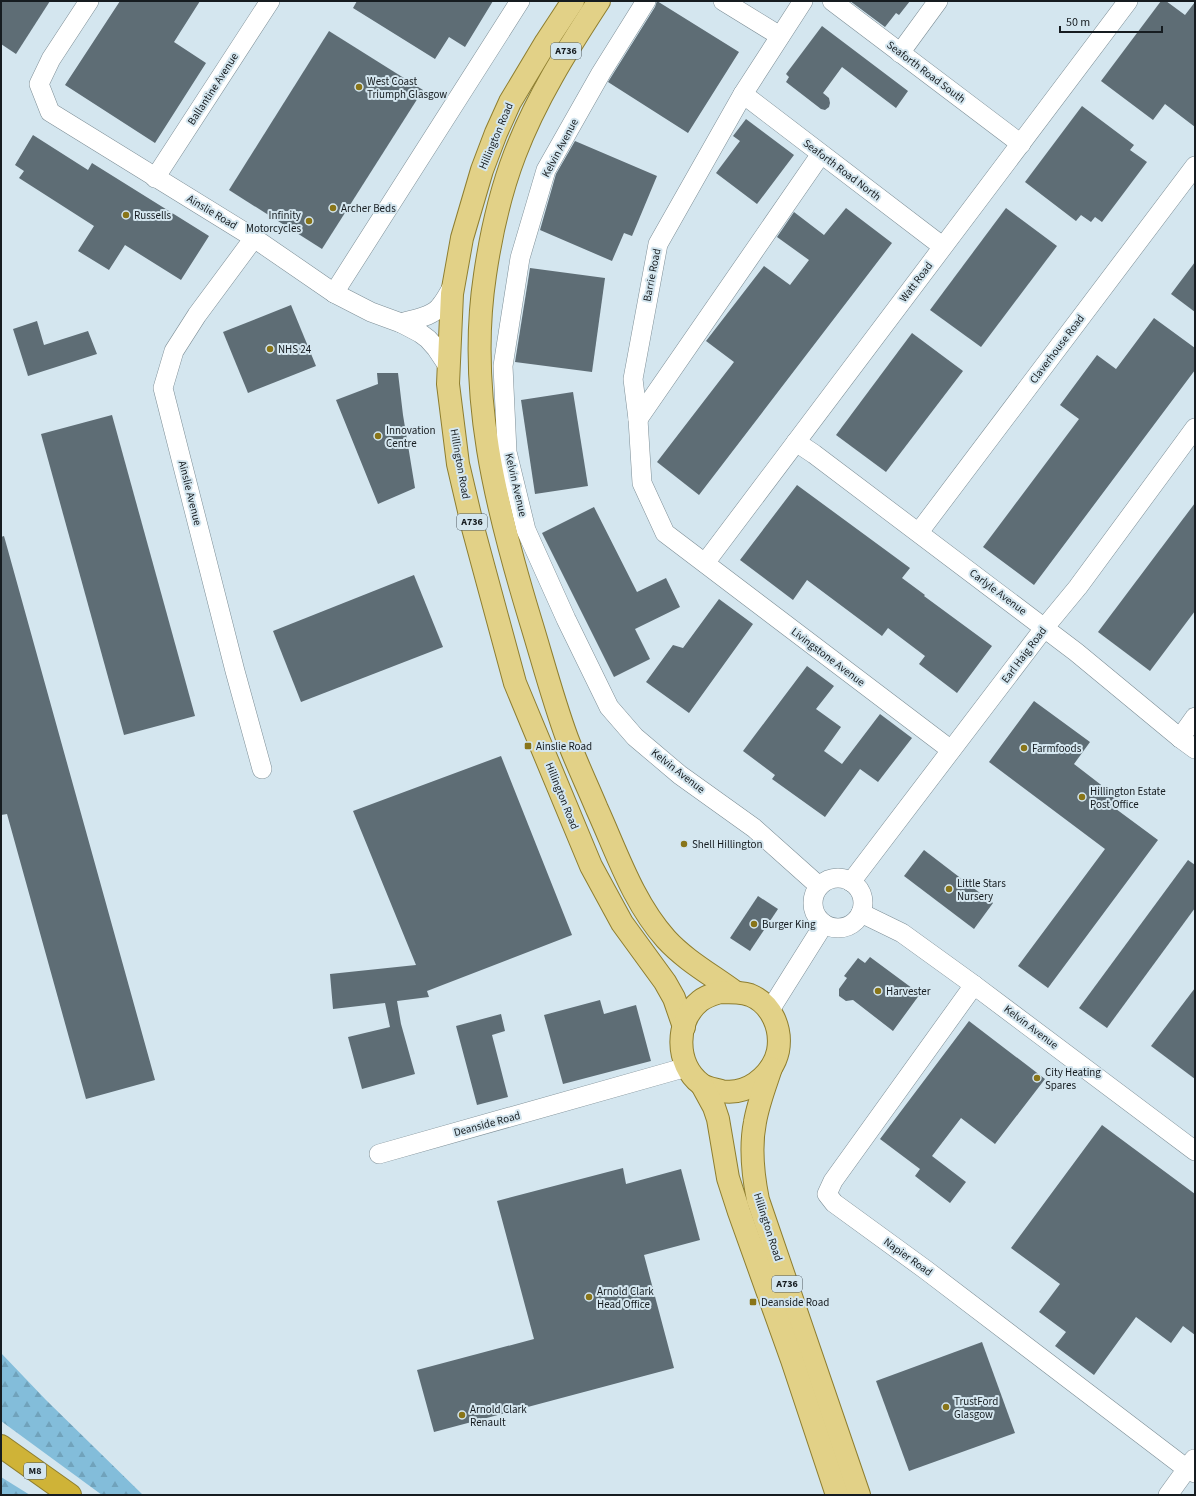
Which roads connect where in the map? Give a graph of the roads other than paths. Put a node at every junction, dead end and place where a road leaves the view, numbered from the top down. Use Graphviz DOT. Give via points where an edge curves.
graph roads {
  1 [pos="89,1"];
  2 [pos="270,1"];
  3 [pos="520,1"];
  4 [pos="573,1"];
  5 [pos="599,1"];
  6 [pos="646,1"];
  7 [pos="723,1"];
  8 [pos="803,1"];
  9 [pos="832,1"];
  10 [pos="938,1"];
  11 [pos="1128,1"];
  12 [pos="780,36"];
  13 [pos="900,53"];
  14 [pos="743,94"];
  15 [pos="1021,144"];
  16 [pos="821,154"];
  17 [pos="1195,166"];
  18 [pos="155,178"];
  19 [pos="254,238"];
  20 [pos="942,246"];
  21 [pos="453,286"];
  22 [pos="334,293"];
  23 [pos="401,323"];
  24 [pos="448,366"];
  25 [pos="638,419"];
  26 [pos="1195,428"];
  27 [pos="796,442"];
  28 [pos="919,532"];
  29 [pos="705,564"];
  30 [pos="1045,627"];
  31 [pos="1195,717"];
  32 [pos="1188,743"];
  33 [pos="951,750"];
  34 [pos="262,768"];
  35 [pos="851,882"];
  36 [pos="819,886"];
  37 [pos="861,913"];
  38 [pos="824,924"];
  39 [pos="974,985"];
  40 [pos="735,992"];
  41 [pos="770,1010"];
  42 [pos="684,1027"];
  43 [pos="687,1067"];
  44 [pos="771,1068"];
  45 [pos="702,1085"];
  46 [pos="1195,1150"];
  47 [pos="379,1154"];
  48 [pos="1,1446"];
  49 [pos="1192,1467"];
  50 [pos="70,1495"];
  51 [pos="837,1495"];
  52 [pos="859,1495"];
  53 [pos="1168,1495"];
  1 -- 18 [label="street, Ainslie Road" via="51,59 39,84 50,112"];
  2 -- 18 [label="street, Ballantine Avenue"];
  3 -- 22 [label="street"];
  4 -- 21 [label="main road, Hillington Road / A736" via="510,102 496,133 470,208"];
  5 -- 40 [label="main road, A736" via="570,45 537,104 515,153 498,208 484,278 480,320 479,364 483,422 491,470 516,573 567,738 634,892 666,938 681,953"];
  6 -- 36 [label="street, Kelvin Avenue" via="601,73 546,170 520,258 503,366 507,452 526,530 609,707 635,737 680,775 754,828"];
  7 -- 12 [label="street"];
  8 -- 12 [label="street, Barrie Road"];
  9 -- 13 [label="street, Seaforth Road South"];
  10 -- 13 [label="street"];
  11 -- 15 [label="street, Watt Road"];
  12 -- 14 [label="street, Barrie Road"];
  13 -- 15 [label="street, Seaforth Road South"];
  14 -- 16 [label="street, Seaforth Road North"];
  14 -- 25 [label="street, Barrie Road" via="658,244 633,379"];
  15 -- 20 [label="street, Watt Road"];
  16 -- 20 [label="street, Seaforth Road North"];
  16 -- 25 [label="street"];
  17 -- 28 [label="street, Claverhouse Road"];
  18 -- 19 [label="street, Ainslie Road"];
  19 -- 22 [label="street, Ainslie Road"];
  19 -- 34 [label="street, Ainslie Avenue" via="197,315 174,351 163,388"];
  20 -- 27 [label="street, Watt Road"];
  21 -- 23 [label="street" via="441,306 434,311"];
  21 -- 24 [label="main road, Hillington Road / A736"];
  22 -- 23 [label="street, Ainslie Road" via="371,312"];
  23 -- 24 [label="street, Ainslie Road" via="428,339"];
  24 -- 42 [label="main road, Hillington Road / A736" via="458,464 515,683 591,866 622,923 665,982 674,998"];
  25 -- 29 [label="street, Barrie Road" via="642,483 665,534"];
  26 -- 30 [label="street, Earl Haig Road"];
  27 -- 28 [label="street, Carlyle Avenue"];
  27 -- 29 [label="street, Watt Road"];
  28 -- 30 [label="street, Carlyle Avenue"];
  29 -- 33 [label="street, Livingstone Avenue"];
  30 -- 32 [label="street, Carlyle Avenue"];
  30 -- 33 [label="street, Earl Haig Road"];
  31 -- 32 [label="street"];
  33 -- 35 [label="street, Earl Haig Road"];
  35 -- 36 [label="street" via="834,878"];
  35 -- 37 [label="street" via="862,898"];
  36 -- 38 [label="street" via="814,897 814,909"];
  37 -- 38 [label="street" via="857,920 845,927"];
  37 -- 39 [label="street, Kelvin Avenue" via="902,933"];
  38 -- 41 [label="street"];
  39 -- 46 [label="street, Kelvin Avenue"];
  39 -- 49 [label="street, Napier Road" via="833,1181 827,1194 834,1203"];
  40 -- 41 [label="main road, A736" via="750,995"];
  40 -- 42 [label="main road, A736" via="720,992 701,1000"];
  41 -- 44 [label="main road, A736" via="778,1036 776,1057"];
  42 -- 43 [label="main road, A736" via="681,1042"];
  43 -- 45 [label="main road, A736"];
  43 -- 47 [label="street, Deanside Road"];
  44 -- 45 [label="main road, A736" via="751,1086 742,1090 725,1091"];
  44 -- 52 [label="main road, Hillington Road / A736" via="754,1122 754,1181 758,1200"];
  45 -- 51 [label="main road, Hillington Road / A736" via="718,1119 728,1178 739,1212"];
  48 -- 50 [label="highway, M8"];
  49 -- 53 [label="street"];
}
